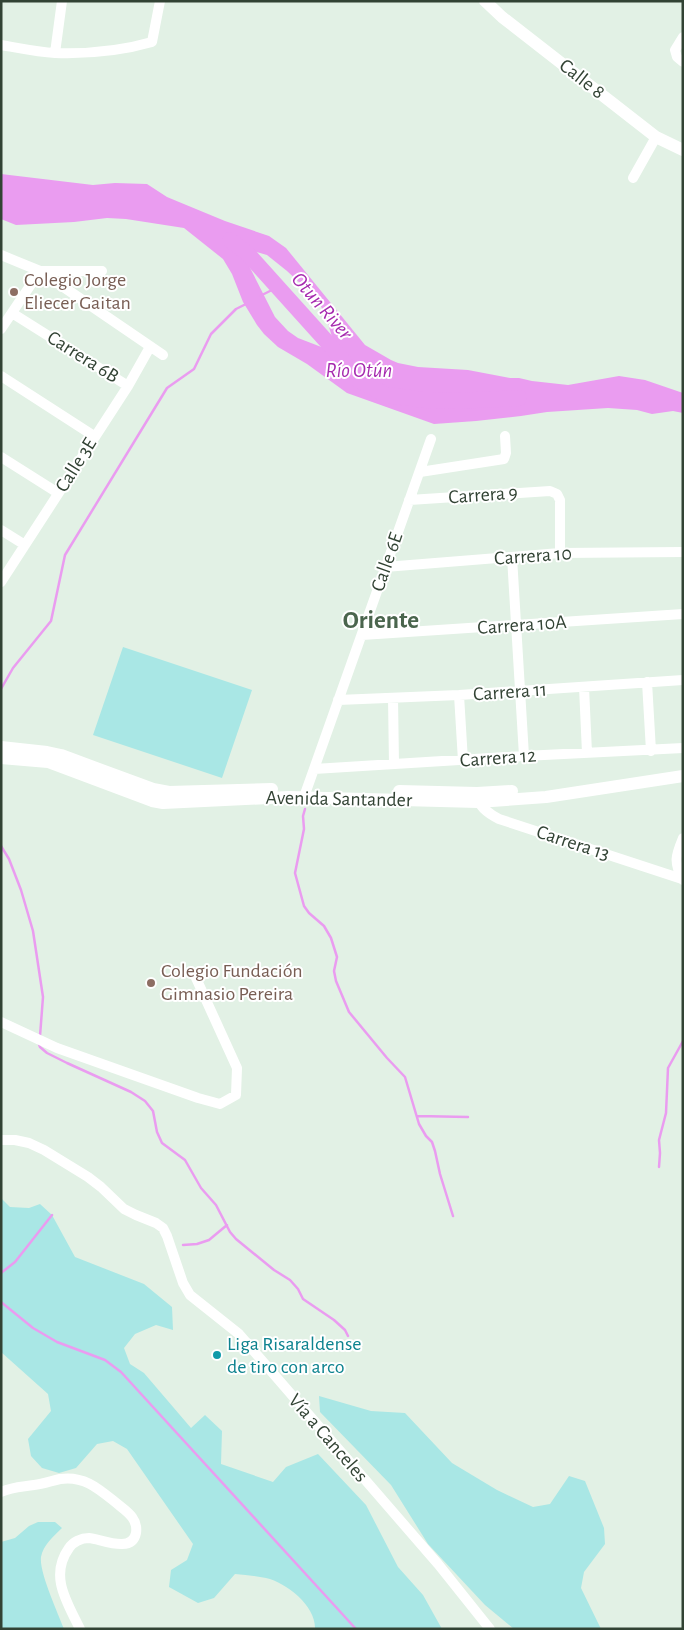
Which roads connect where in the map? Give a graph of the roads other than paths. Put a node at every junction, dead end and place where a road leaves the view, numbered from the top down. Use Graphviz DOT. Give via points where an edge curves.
graph roads {
  1 [pos="62,1"];
  2 [pos="160,1"];
  3 [pos="485,1"];
  4 [pos="683,37"];
  5 [pos="1,45"];
  6 [pos="55,52"];
  7 [pos="683,62"];
  8 [pos="656,137"];
  9 [pos="681,148"];
  10 [pos="633,178"];
  11 [pos="1,255"];
  12 [pos="40,271"];
  13 [pos="102,271"];
  14 [pos="12,313"];
  15 [pos="1,328"];
  16 [pos="150,347"];
  17 [pos="163,355"];
  18 [pos="1,376"];
  19 [pos="128,386"];
  20 [pos="94,436"];
  21 [pos="505,436"];
  22 [pos="431,439"];
  23 [pos="1,457"];
  24 [pos="420,472"];
  25 [pos="58,493"];
  26 [pos="409,500"];
  27 [pos="1,530"];
  28 [pos="25,545"];
  29 [pos="683,552"];
  30 [pos="560,553"];
  31 [pos="512,557"];
  32 [pos="384,567"];
  33 [pos="1,582"];
  34 [pos="683,614"];
  35 [pos="517,625"];
  36 [pos="362,635"];
  37 [pos="683,680"];
  38 [pos="647,682"];
  39 [pos="584,687"];
  40 [pos="521,691"];
  41 [pos="460,696"];
  42 [pos="393,698"];
  43 [pos="338,700"];
  44 [pos="1,747"];
  45 [pos="683,748"];
  46 [pos="651,751"];
  47 [pos="587,754"];
  48 [pos="524,756"];
  49 [pos="1,758"];
  50 [pos="463,761"];
  51 [pos="394,764"];
  52 [pos="314,769"];
  53 [pos="683,769"];
  54 [pos="683,776"];
  55 [pos="305,793"];
  56 [pos="478,798"];
  57 [pos="683,838"];
  58 [pos="682,879"];
  59 [pos="196,978"];
  60 [pos="1,1022"];
  61 [pos="1,1140"];
  62 [pos="1,1492"];
  63 [pos="80,1629"];
  64 [pos="490,1629"];
  1 -- 6 [label="street"];
  2 -- 6 [label="street" via="152,42 107,51"];
  3 -- 8 [label="street, Calle 8"];
  4 -- 7 [label="street" via="675,50"];
  5 -- 6 [label="street"];
  8 -- 9 [label="street, Calle 8"];
  8 -- 10 [label="street"];
  11 -- 12 [label="street"];
  12 -- 13 [label="street"];
  12 -- 14 [label="street"];
  12 -- 16 [label="street"];
  14 -- 15 [label="street"];
  14 -- 19 [label="street, Carrera 6B"];
  16 -- 17 [label="street"];
  16 -- 19 [label="street, Calle 3E"];
  18 -- 20 [label="street"];
  19 -- 20 [label="street, Calle 3E"];
  20 -- 25 [label="street, Calle 3E"];
  21 -- 24 [label="street" via="504,459"];
  22 -- 24 [label="street, Calle 6E"];
  23 -- 25 [label="street"];
  24 -- 26 [label="street, Calle 6E"];
  25 -- 28 [label="street, Calle 3E"];
  26 -- 30 [label="street, Carrera 9" via="550,491 560,500"];
  26 -- 32 [label="street, Calle 6E"];
  27 -- 28 [label="street"];
  28 -- 33 [label="street, Calle 3E"];
  29 -- 30 [label="street, Carrera 10"];
  30 -- 31 [label="street, Carrera 10"];
  31 -- 32 [label="street, Carrera 10"];
  31 -- 35 [label="street"];
  32 -- 36 [label="street, Calle 6E"];
  34 -- 35 [label="street, Carrera 10A"];
  35 -- 36 [label="street, Carrera 10A"];
  35 -- 40 [label="street"];
  36 -- 43 [label="street, Calle 6E"];
  37 -- 38 [label="street, Carrera 11"];
  38 -- 39 [label="street, Carrera 11"];
  38 -- 46 [label="street"];
  39 -- 40 [label="street, Carrera 11"];
  39 -- 47 [label="street"];
  40 -- 41 [label="street, Carrera 11"];
  40 -- 48 [label="street"];
  41 -- 42 [label="street, Carrera 11"];
  41 -- 50 [label="street"];
  42 -- 43 [label="street, Carrera 11"];
  42 -- 51 [label="street"];
  43 -- 52 [label="street, Calle 6E"];
  44 -- 55 [label="street, Avenida Santander" via="61,755 169,792"];
  45 -- 46 [label="street, Carrera 12"];
  46 -- 47 [label="street, Carrera 12"];
  47 -- 48 [label="street, Carrera 12"];
  48 -- 50 [label="street, Carrera 12"];
  49 -- 55 [label="street, Avenida Santander" via="48,762 163,803"];
  50 -- 51 [label="street, Carrera 12"];
  51 -- 52 [label="street, Carrera 12"];
  52 -- 55 [label="street, Calle 6E"];
  53 -- 56 [label="street, Avenida Santander"];
  54 -- 56 [label="street, Avenida Santander" via="546,797"];
  55 -- 56 [label="street, Avenida Santander"];
  56 -- 58 [label="street, Carrera 13" via="499,819"];
  57 -- 58 [label="street" via="676,857 676,867"];
  59 -- 60 [label="street" via="237,1068 236,1095 220,1104 57,1048"];
  61 -- 64 [label="street, Vía a Canceles" via="29,1143 44,1150 88,1176 124,1209 162,1228 190,1295 238,1334 438,1564"];
  62 -- 63 [label="street" via="62,1479 81,1480 93,1484 133,1518 136,1534 127,1543 117,1545 82,1539 72,1544 66,1553 60,1580"];
}
